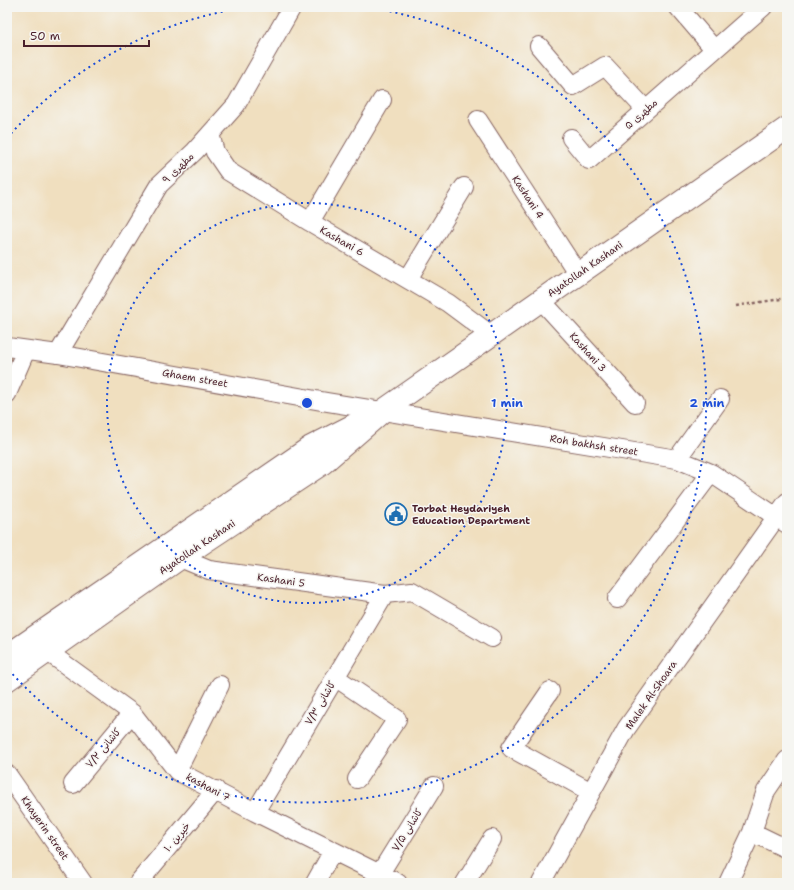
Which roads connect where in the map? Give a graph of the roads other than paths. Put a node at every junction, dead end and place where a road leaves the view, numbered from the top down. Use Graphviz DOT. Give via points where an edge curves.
graph roads {
  1 [pos="292,7"];
  2 [pos="678,7"];
  3 [pos="764,7"];
  4 [pos="539,46"];
  5 [pos="714,49"];
  6 [pos="382,100"];
  7 [pos="646,110"];
  8 [pos="478,120"];
  9 [pos="787,128"];
  10 [pos="210,134"];
  11 [pos="571,138"];
  12 [pos="464,187"];
  13 [pos="310,222"];
  14 [pos="578,274"];
  15 [pos="408,279"];
  16 [pos="541,300"];
  17 [pos="492,334"];
  18 [pos="7,347"];
  19 [pos="26,350"];
  20 [pos="58,354"];
  21 [pos="7,394"];
  22 [pos="720,399"];
  23 [pos="635,404"];
  24 [pos="384,410"];
  25 [pos="677,459"];
  26 [pos="711,473"];
  27 [pos="784,514"];
  28 [pos="180,558"];
  29 [pos="385,594"];
  30 [pos="617,599"];
  31 [pos="492,638"];
  32 [pos="10,651"];
  33 [pos="48,652"];
  34 [pos="335,677"];
  35 [pos="7,680"];
  36 [pos="220,685"];
  37 [pos="550,691"];
  38 [pos="132,713"];
  39 [pos="787,760"];
  40 [pos="177,771"];
  41 [pos="7,774"];
  42 [pos="358,779"];
  43 [pos="73,784"];
  44 [pos="434,786"];
  45 [pos="216,790"];
  46 [pos="591,792"];
  47 [pos="255,812"];
  48 [pos="752,832"];
  49 [pos="492,839"];
  50 [pos="787,849"];
  51 [pos="333,851"];
  52 [pos="377,878"];
  53 [pos="83,883"];
  54 [pos="138,883"];
  55 [pos="315,883"];
  56 [pos="398,883"];
  57 [pos="465,883"];
  58 [pos="541,883"];
  59 [pos="728,883"];
  1 -- 10 [label="street, مطهری ۹" via="236,105"];
  2 -- 5 [label="street"];
  3 -- 5 [label="street, مطهری ۵"];
  4 -- 7 [label="street" via="573,86 605,66"];
  5 -- 7 [label="street, مطهری ۵"];
  6 -- 13 [label="street"];
  7 -- 11 [label="street, مطهری ۵" via="589,160"];
  8 -- 14 [label="street, Kashani 4"];
  9 -- 14 [label="main road, Ayatollah Kashani"];
  10 -- 13 [label="street, Kashani 6" via="215,152 228,171"];
  10 -- 20 [label="street, مطهری ۹" via="159,185"];
  12 -- 15 [label="street"];
  13 -- 15 [label="street, Kashani 6"];
  14 -- 16 [label="main road, Ayatollah Kashani"];
  15 -- 17 [label="street, Kashani 6"];
  16 -- 17 [label="main road, Ayatollah Kashani"];
  16 -- 23 [label="street, Kashani 3"];
  17 -- 24 [label="main road, Ayatollah Kashani"];
  18 -- 19 [label="street, Ghaem street"];
  19 -- 20 [label="street, Ghaem street"];
  19 -- 21 [label="street"];
  20 -- 24 [label="street, Ghaem street"];
  22 -- 25 [label="street"];
  24 -- 25 [label="street, Roh bakhsh street"];
  24 -- 28 [label="main road, Ayatollah Kashani" via="323,463"];
  24 -- 32 [label="main road, Ayatollah Kashani" via="311,447"];
  25 -- 26 [label="street, Roh bakhsh street"];
  26 -- 27 [label="street, Roh bakhsh street"];
  26 -- 30 [label="street"];
  27 -- 46 [label="street, Malek Al-Shoara" via="626,729"];
  28 -- 29 [label="street, Kashani 5" via="209,570"];
  28 -- 33 [label="main road, Ayatollah Kashani"];
  29 -- 31 [label="street, Kashani 5" via="412,591"];
  29 -- 34 [label="street, کاشانی ۷/۳"];
  33 -- 35 [label="main road, Ayatollah Kashani"];
  33 -- 38 [label="street, kashani 7"];
  34 -- 42 [label="street" via="396,719"];
  34 -- 47 [label="street, کاشانی ۷/۳"];
  36 -- 40 [label="street"];
  37 -- 46 [label="street" via="511,748"];
  38 -- 40 [label="street, kashani 7"];
  38 -- 43 [label="street, کاشانی ۷/۲"];
  39 -- 48 [label="street" via="766,791"];
  40 -- 45 [label="street, kashani 7"];
  41 -- 53 [label="street, Khayerin street"];
  44 -- 52 [label="street, کاشانی ۷/۵"];
  45 -- 47 [label="street, kashani 7"];
  45 -- 54 [label="street, خیرین ۱۰"];
  46 -- 58 [label="street, Malek Al-Shoara"];
  47 -- 51 [label="street, kashani 7"];
  48 -- 50 [label="street"];
  48 -- 59 [label="street"];
  49 -- 57 [label="street"];
  51 -- 52 [label="street, kashani 7"];
  51 -- 55 [label="street"];
  52 -- 56 [label="street, kashani 7"];
}
